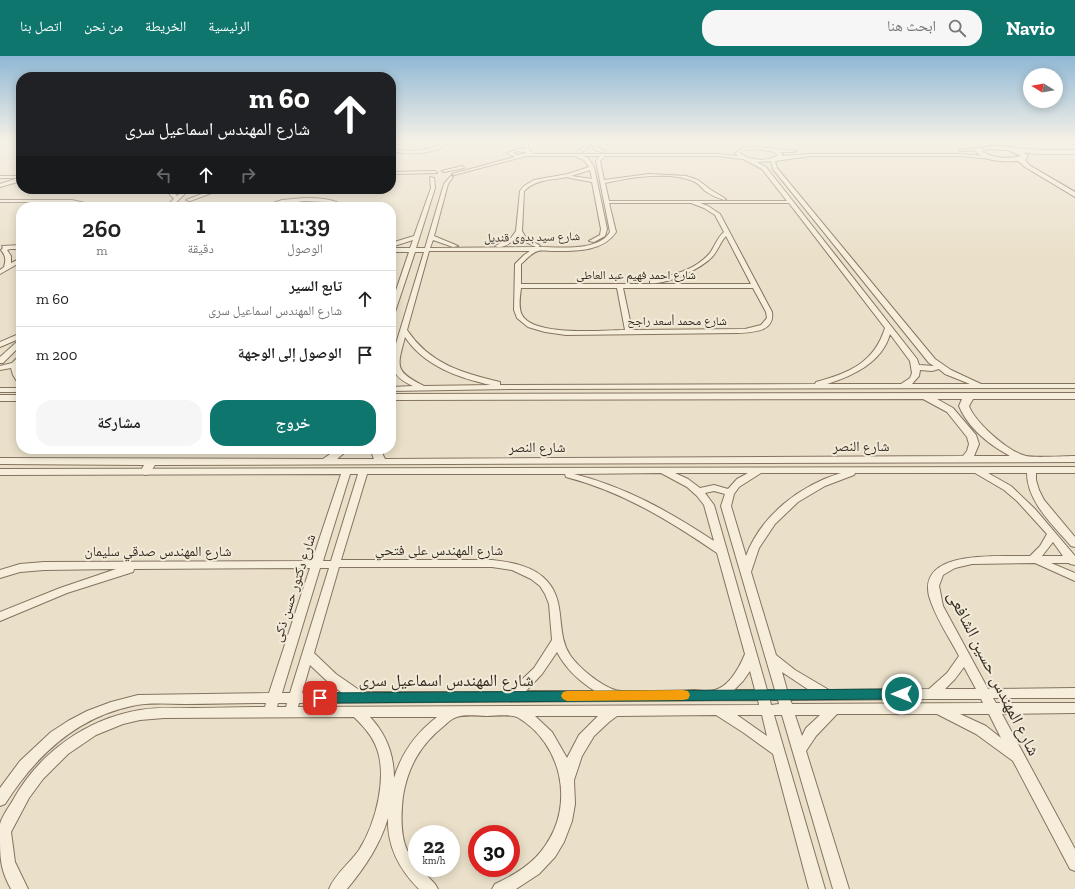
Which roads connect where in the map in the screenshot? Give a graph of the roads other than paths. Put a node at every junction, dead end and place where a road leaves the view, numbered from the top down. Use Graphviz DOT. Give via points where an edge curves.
graph roads {
  1 [pos="16,180"];
  2 [pos="435,180"];
  3 [pos="450,180"];
  4 [pos="548,180"];
  5 [pos="586,180"];
  6 [pos="612,180"];
  7 [pos="694,180"];
  8 [pos="770,180"];
  9 [pos="785,180"];
  10 [pos="1039,180"];
  11 [pos="1050,180"];
  12 [pos="595,181"];
  13 [pos="602,182"];
  14 [pos="0,186"];
  15 [pos="704,188"];
  16 [pos="172,194"];
  17 [pos="182,194"];
  18 [pos="195,194"];
  19 [pos="207,194"];
  20 [pos="778,194"];
  21 [pos="1075,195"];
  22 [pos="617,196"];
  23 [pos="607,197"];
  24 [pos="177,199"];
  25 [pos="1,201"];
  26 [pos="631,201"];
  27 [pos="690,201"];
  28 [pos="725,201"];
  29 [pos="760,201"];
  30 [pos="790,201"];
  31 [pos="76,202"];
  32 [pos="174,202"];
  33 [pos="186,202"];
  34 [pos="186,202"];
  35 [pos="283,202"];
  36 [pos="332,202"];
  37 [pos="1075,202"];
  38 [pos="609,209"];
  39 [pos="600,210"];
  40 [pos="798,211"];
  41 [pos="717,214"];
  42 [pos="804,220"];
  43 [pos="818,220"];
  44 [pos="519,231"];
  45 [pos="727,232"];
  46 [pos="417,237"];
  47 [pos="431,237"];
  48 [pos="396,244"];
  49 [pos="396,246"];
  50 [pos="16,247"];
  51 [pos="5,248"];
  52 [pos="413,248"];
  53 [pos="428,248"];
  54 [pos="454,248"];
  55 [pos="498,248"];
  56 [pos="536,248"];
  57 [pos="16,249"];
  58 [pos="396,250"];
  59 [pos="515,260"];
  60 [pos="424,261"];
  61 [pos="16,262"];
  62 [pos="7,267"];
  63 [pos="0,272"];
  64 [pos="518,286"];
  65 [pos="620,286"];
  66 [pos="634,286"];
  67 [pos="755,286"];
  68 [pos="396,300"];
  69 [pos="888,328"];
  70 [pos="404,330"];
  71 [pos="629,332"];
  72 [pos="16,337"];
  73 [pos="0,345"];
  74 [pos="16,346"];
  75 [pos="396,357"];
  76 [pos="0,361"];
  77 [pos="14,365"];
  78 [pos="917,367"];
  79 [pos="938,367"];
  80 [pos="0,368"];
  81 [pos="396,370"];
  82 [pos="16,372"];
  83 [pos="986,386"];
  84 [pos="1075,386"];
  85 [pos="512,387"];
  86 [pos="808,387"];
  87 [pos="902,387"];
  88 [pos="396,389"];
  89 [pos="425,389"];
  90 [pos="0,390"];
  91 [pos="16,390"];
  92 [pos="687,391"];
  93 [pos="924,396"];
  94 [pos="970,396"];
  95 [pos="1075,396"];
  96 [pos="396,397"];
  97 [pos="402,397"];
  98 [pos="0,398"];
  99 [pos="16,398"];
  100 [pos="396,399"];
  101 [pos="337,454"];
  102 [pos="377,454"];
  103 [pos="966,459"];
  104 [pos="1024,459"];
  105 [pos="1075,459"];
  106 [pos="0,461"];
  107 [pos="152,461"];
  108 [pos="325,462"];
  109 [pos="381,462"];
  110 [pos="866,465"];
  111 [pos="469,466"];
  112 [pos="974,470"];
  113 [pos="1032,470"];
  114 [pos="1075,470"];
  115 [pos="346,471"];
  116 [pos="362,471"];
  117 [pos="554,471"];
  118 [pos="660,471"];
  119 [pos="762,471"];
  120 [pos="0,472"];
  121 [pos="145,472"];
  122 [pos="698,491"];
  123 [pos="730,493"];
  124 [pos="1051,535"];
  125 [pos="1071,536"];
  126 [pos="1075,544"];
  127 [pos="723,552"];
  128 [pos="1032,560"];
  129 [pos="1074,561"];
  130 [pos="142,565"];
  131 [pos="317,565"];
  132 [pos="334,565"];
  133 [pos="746,571"];
  134 [pos="0,574"];
  135 [pos="1075,577"];
  136 [pos="0,618"];
  137 [pos="558,640"];
  138 [pos="751,653"];
  139 [pos="308,654"];
  140 [pos="772,656"];
  141 [pos="965,657"];
  142 [pos="1075,693"];
  143 [pos="783,694"];
  144 [pos="828,694"];
  145 [pos="932,694"];
  146 [pos="985,694"];
  147 [pos="718,695"];
  148 [pos="762,695"];
  149 [pos="512,696"];
  150 [pos="614,696"];
  151 [pos="274,698"];
  152 [pos="295,698"];
  153 [pos="359,698"];
  154 [pos="1075,708"];
  155 [pos="939,709"];
  156 [pos="993,709"];
  157 [pos="719,710"];
  158 [pos="767,710"];
  159 [pos="788,710"];
  160 [pos="833,710"];
  161 [pos="614,711"];
  162 [pos="453,712"];
  163 [pos="519,712"];
  164 [pos="269,713"];
  165 [pos="290,713"];
  166 [pos="358,713"];
  167 [pos="800,750"];
  168 [pos="778,751"];
  169 [pos="1019,759"];
  170 [pos="568,777"];
  171 [pos="391,794"];
  172 [pos="0,800"];
  173 [pos="2,835"];
  174 [pos="1075,864"];
  175 [pos="20,889"];
  176 [pos="337,889"];
  177 [pos="430,889"];
  178 [pos="500,889"];
  179 [pos="817,889"];
  180 [pos="841,889"];
  1 -- 14 [label="street"];
  2 -- 46 [label="street"];
  3 -- 47 [label="street" via="446,184"];
  4 -- 44 [label="street" via="525,187 522,191"];
  5 -- 12 [label="street"];
  6 -- 13 [label="street"];
  7 -- 15 [label="street"];
  8 -- 20 [label="street"];
  9 -- 43 [label="street"];
  10 -- 37 [label="main road"];
  11 -- 21 [label="main road"];
  12 -- 39 [label="street, شارع سيد بدوى قنديل"];
  13 -- 23 [label="street, شارع سيد بدوى قنديل"];
  15 -- 27 [label="street"];
  15 -- 28 [label="street"];
  16 -- 24 [label="street"];
  17 -- 24 [label="street"];
  18 -- 33 [label="street"];
  19 -- 34 [label="street"];
  20 -- 29 [label="street"];
  20 -- 30 [label="street"];
  22 -- 26 [label="street"];
  23 -- 26 [label="street"];
  23 -- 38 [label="street, شارع سيد بدوى قنديل"];
  24 -- 32 [label="street"];
  25 -- 31 [label="street"];
  26 -- 27 [label="street"];
  26 -- 38 [label="street"];
  27 -- 28 [label="street"];
  27 -- 41 [label="street"];
  28 -- 29 [label="street"];
  28 -- 41 [label="street"];
  29 -- 30 [label="street"];
  29 -- 40 [label="street"];
  30 -- 40 [label="street"];
  35 -- 36 [label="street"];
  38 -- 39 [label="street"];
  38 -- 56 [label="street, شارع سيد بدوى قنديل" via="613,232 604,242 581,248"];
  39 -- 56 [label="street, شارع سيد بدوى قنديل" via="604,232 597,239 572,246"];
  40 -- 42 [label="street"];
  41 -- 45 [label="street, شارع محمد أسعد راجح"];
  42 -- 43 [label="street"];
  42 -- 69 [label="street"];
  43 -- 79 [label="street"];
  44 -- 55 [label="street"];
  44 -- 56 [label="street" via="524,239"];
  45 -- 66 [label="street" via="719,239 710,256 694,268 668,278"];
  45 -- 67 [label="street, شارع محمد أسعد راجح"];
  46 -- 48 [label="street"];
  46 -- 52 [label="street"];
  47 -- 53 [label="street"];
  47 -- 54 [label="street"];
  49 -- 52 [label="street"];
  50 -- 51 [label="street"];
  51 -- 57 [label="street"];
  51 -- 62 [label="street" via="10,260"];
  52 -- 53 [label="street, شارع سيد بدوى قنديل"];
  52 -- 58 [label="street"];
  52 -- 68 [label="street"];
  53 -- 54 [label="street, شارع سيد بدوى قنديل"];
  53 -- 60 [label="street"];
  54 -- 55 [label="street, شارع سيد بدوى قنديل"];
  54 -- 60 [label="street"];
  55 -- 56 [label="street, شارع سيد بدوى قنديل"];
  55 -- 59 [label="street"];
  56 -- 59 [label="street"];
  59 -- 64 [label="street, شارع محمد أسعد راجح"];
  60 -- 70 [label="street"];
  61 -- 62 [label="street"];
  62 -- 63 [label="street"];
  64 -- 65 [label="street, شارع احمد فهيم عبد العاطى"];
  64 -- 71 [label="street, شارع محمد أسعد راجح" via="518,315 522,321 530,325 553,332"];
  65 -- 66 [label="street, شارع احمد فهيم عبد العاطى"];
  65 -- 71 [label="street"];
  66 -- 67 [label="street, شارع احمد فهيم عبد العاطى"];
  67 -- 71 [label="street, شارع محمد أسعد راجح" via="771,317 764,326 756,329"];
  69 -- 78 [label="street"];
  69 -- 86 [label="street" via="883,346 868,362 842,376"];
  70 -- 75 [label="street"];
  70 -- 85 [label="street" via="416,347 439,364 472,378"];
  72 -- 73 [label="street"];
  74 -- 76 [label="street"];
  77 -- 80 [label="street"];
  77 -- 82 [label="street"];
  78 -- 79 [label="street"];
  78 -- 87 [label="street" via="915,378"];
  79 -- 83 [label="street" via="959,378"];
  81 -- 89 [label="street"];
  83 -- 84 [label="street"];
  83 -- 87 [label="street"];
  85 -- 89 [label="street"];
  85 -- 92 [label="street"];
  86 -- 87 [label="street"];
  86 -- 92 [label="street"];
  88 -- 89 [label="street"];
  90 -- 91 [label="street"];
  92 -- 93 [label="street"];
  92 -- 97 [label="street"];
  93 -- 94 [label="street"];
  93 -- 103 [label="street" via="950,410 972,437 974,444"];
  94 -- 95 [label="street"];
  94 -- 104 [label="street" via="964,405 966,411 988,437"];
  96 -- 97 [label="street"];
  97 -- 100 [label="street"];
  98 -- 99 [label="street"];
  101 -- 108 [label="street"];
  102 -- 109 [label="street"];
  103 -- 104 [label="street, شارع النصر"];
  103 -- 110 [label="street, شارع النصر"];
  104 -- 105 [label="street, شارع النصر"];
  106 -- 107 [label="street, شارع النصر"];
  107 -- 108 [label="street, شارع النصر"];
  107 -- 121 [label="street"];
  108 -- 109 [label="street, شارع النصر"];
  109 -- 111 [label="street, شارع النصر"];
  110 -- 111 [label="street, شارع النصر"];
  110 -- 112 [label="street"];
  110 -- 119 [label="street"];
  110 -- 133 [label="street" via="819,485 780,511 765,528"];
  111 -- 116 [label="street"];
  111 -- 117 [label="street"];
  112 -- 113 [label="street"];
  112 -- 124 [label="street" via="1008,487 1022,499"];
  113 -- 114 [label="street"];
  113 -- 125 [label="street" via="1030,477 1038,499"];
  115 -- 116 [label="street"];
  115 -- 121 [label="street"];
  115 -- 131 [label="street, شارع دكتور حسن ذكى"];
  116 -- 132 [label="street"];
  117 -- 118 [label="street"];
  117 -- 127 [label="street" via="599,483 642,501"];
  118 -- 119 [label="street"];
  118 -- 122 [label="street" via="688,483"];
  119 -- 123 [label="street" via="739,482"];
  120 -- 121 [label="street"];
  122 -- 123 [label="street" via="714,488"];
  122 -- 127 [label="street" via="710,505"];
  123 -- 133 [label="street" via="726,506"];
  124 -- 128 [label="street" via="1041,552"];
  124 -- 129 [label="street"];
  125 -- 126 [label="street"];
  127 -- 138 [label="street"];
  128 -- 129 [label="street, شارع المهندس حسين الشافعى"];
  128 -- 135 [label="street"];
  128 -- 141 [label="street, شارع المهندس حسين الشافعى" via="957,562 938,574 933,583 933,594"];
  130 -- 131 [label="street, شارع المهندس صدقي سليمان"];
  130 -- 134 [label="street, شارع المهندس صدقي سليمان" via="44,566 20,568"];
  130 -- 136 [label="street" via="43,597"];
  131 -- 132 [label="street, شارع المهندس على فتحي"];
  131 -- 151 [label="street, شارع دكتور حسن ذكى"];
  132 -- 137 [label="street, شارع المهندس على فتحي" via="495,563 522,569 544,584 550,593 554,604"];
  132 -- 139 [label="street"];
  133 -- 140 [label="street"];
  137 -- 149 [label="street" via="540,670"];
  137 -- 150 [label="street, شارع المهندس على فتحي" via="572,666 597,687"];
  138 -- 147 [label="street" via="741,677"];
  138 -- 148 [label="street"];
  139 -- 152 [label="street"];
  139 -- 153 [label="street" via="332,680"];
  140 -- 143 [label="street"];
  140 -- 144 [label="street" via="797,677"];
  141 -- 145 [label="street" via="951,676"];
  141 -- 146 [label="street, شارع المهندس حسين الشافعى"];
  142 -- 146 [label="street, شارع المهندس اسماعيل سرى"];
  143 -- 144 [label="street, شارع المهندس اسماعيل سرى"];
  143 -- 148 [label="street, شارع المهندس اسماعيل سرى"];
  143 -- 159 [label="street"];
  144 -- 145 [label="street, شارع المهندس اسماعيل سرى"];
  145 -- 146 [label="street, شارع المهندس اسماعيل سرى"];
  146 -- 156 [label="street, شارع المهندس حسين الشافعى"];
  147 -- 148 [label="street, شارع المهندس اسماعيل سرى"];
  147 -- 150 [label="street, شارع المهندس اسماعيل سرى"];
  148 -- 158 [label="street"];
  149 -- 150 [label="street, شارع المهندس اسماعيل سرى"];
  149 -- 153 [label="street, شارع المهندس اسماعيل سرى"];
  151 -- 152 [label="street, شارع المهندس اسماعيل سرى"];
  151 -- 164 [label="street, شارع دكتور حسن ذكى"];
  151 -- 172 [label="street, شارع المهندس اسماعيل سرى" via="158,699 132,701 105,709 77,721 51,738 28,759"];
  152 -- 153 [label="street, شارع المهندس اسماعيل سرى"];
  152 -- 165 [label="street"];
  154 -- 156 [label="street"];
  155 -- 156 [label="street"];
  155 -- 160 [label="street"];
  155 -- 169 [label="street" via="981,730"];
  156 -- 169 [label="street, شارع المهندس حسين الشافعى"];
  157 -- 158 [label="street"];
  157 -- 161 [label="street"];
  157 -- 168 [label="street"];
  158 -- 159 [label="street"];
  158 -- 168 [label="street"];
  159 -- 160 [label="street"];
  159 -- 167 [label="street"];
  160 -- 167 [label="street" via="811,732"];
  161 -- 163 [label="street"];
  161 -- 170 [label="street" via="597,723 583,738"];
  162 -- 163 [label="street"];
  162 -- 166 [label="street"];
  162 -- 171 [label="street" via="432,727 415,746"];
  163 -- 170 [label="street" via="551,739 562,757"];
  164 -- 165 [label="street"];
  164 -- 173 [label="street" via="140,715 115,721 90,732 66,748 45,767 28,789"];
  165 -- 166 [label="street"];
  166 -- 171 [label="street" via="373,728 383,747"];
  167 -- 180 [label="street"];
  168 -- 179 [label="street"];
  169 -- 174 [label="street, شارع المهندس حسين الشافعى"];
  170 -- 178 [label="street" via="569,799 565,822 555,844 539,864 518,881"];
  171 -- 176 [label="street" via="370,845"];
  171 -- 177 [label="street" via="400,850 415,876"];
  173 -- 175 [label="street" via="11,874"];
}
